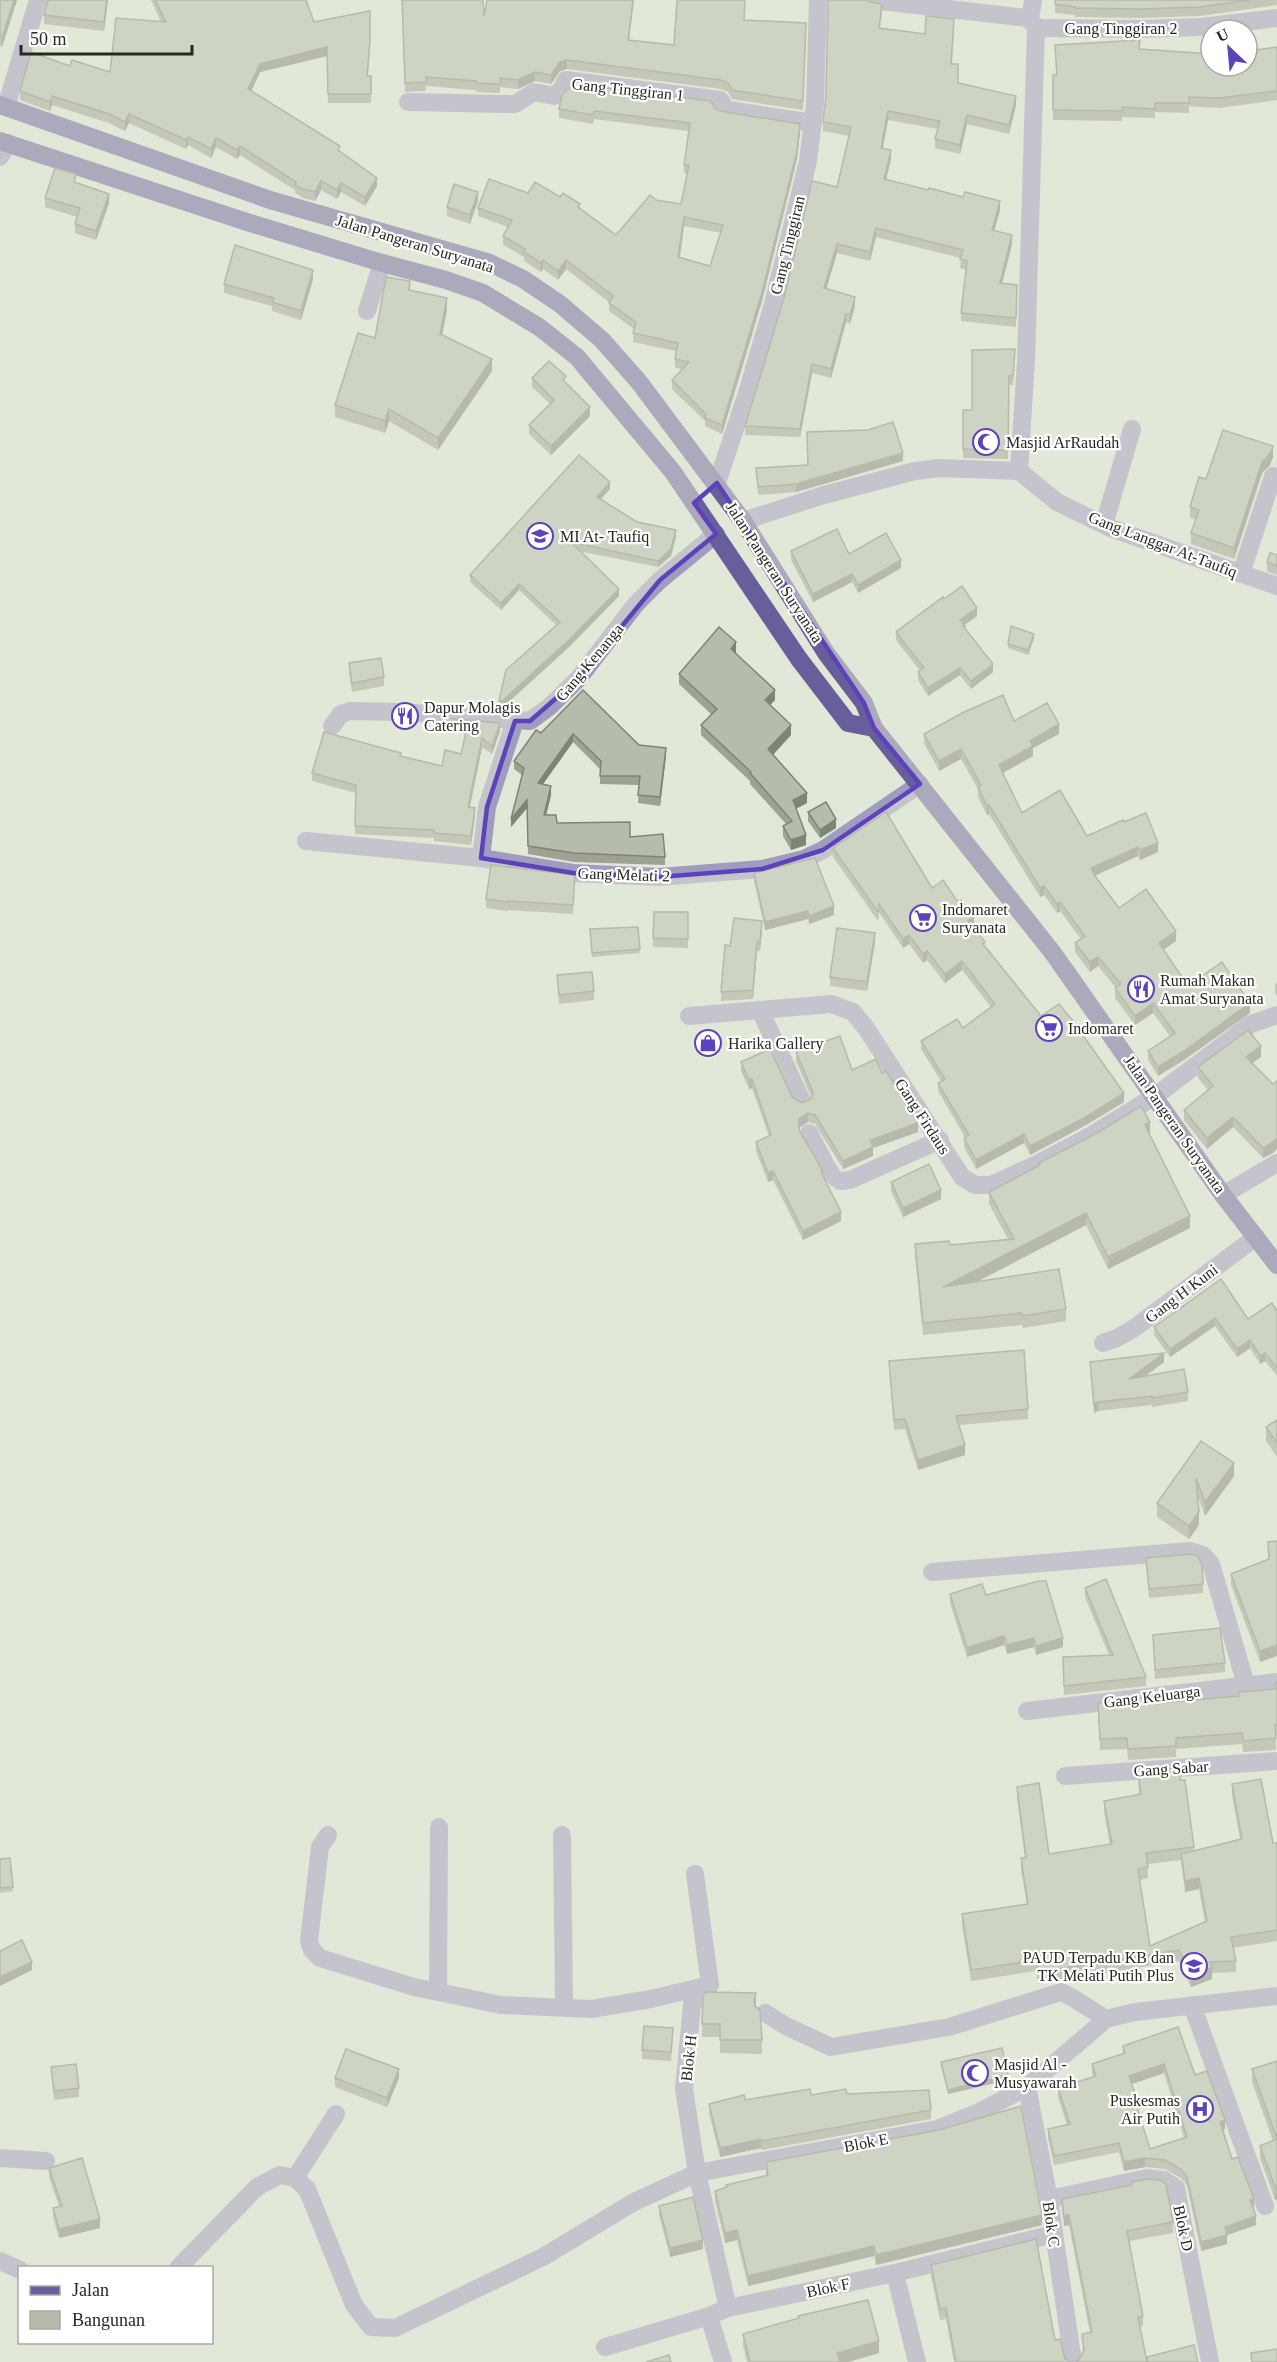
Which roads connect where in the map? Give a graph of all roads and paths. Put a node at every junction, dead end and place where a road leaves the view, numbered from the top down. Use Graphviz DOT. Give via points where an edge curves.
graph roads {
  1 [pos="38,0"];
  2 [pos="818,0"];
  3 [pos="872,0"];
  4 [pos="1033,0"];
  5 [pos="1277,18"];
  6 [pos="1034,23"];
  7 [pos="408,102"];
  8 [pos="3,106"];
  9 [pos="813,123"];
  10 [pos="3,147"];
  11 [pos="382,263"];
  12 [pos="367,311"];
  13 [pos="1132,429"];
  14 [pos="1019,471"];
  15 [pos="1273,476"];
  16 [pos="717,483"];
  17 [pos="694,503"];
  18 [pos="743,521"];
  19 [pos="1104,525"];
  20 [pos="716,534"];
  21 [pos="1241,574"];
  22 [pos="1277,586"];
  23 [pos="515,721"];
  24 [pos="332,726"];
  25 [pos="874,728"];
  26 [pos="920,784"];
  27 [pos="306,841"];
  28 [pos="481,858"];
  29 [pos="760,1010"];
  30 [pos="1277,1015"];
  31 [pos="689,1016"];
  32 [pos="1155,1096"];
  33 [pos="802,1101"];
  34 [pos="809,1133"];
  35 [pos="940,1140"];
  36 [pos="1277,1163"];
  37 [pos="1223,1195"];
  38 [pos="1256,1237"];
  39 [pos="1277,1264"];
  40 [pos="1102,1343"];
  41 [pos="932,1572"];
  42 [pos="1277,1682"];
  43 [pos="1246,1685"];
  44 [pos="1028,1711"];
  45 [pos="1277,1761"];
  46 [pos="1065,1776"];
  47 [pos="439,1827"];
  48 [pos="328,1835"];
  49 [pos="562,1835"];
  50 [pos="695,1874"];
  51 [pos="710,1985"];
  52 [pos="438,1992"];
  53 [pos="1277,1996"];
  54 [pos="1192,2005"];
  55 [pos="564,2007"];
  56 [pos="765,2013"];
  57 [pos="1106,2019"];
  58 [pos="1027,2087"];
  59 [pos="336,2114"];
  60 [pos="0,2158"];
  61 [pos="46,2161"];
  62 [pos="697,2173"];
  63 [pos="295,2178"];
  64 [pos="1049,2199"];
  65 [pos="1265,2206"];
  66 [pos="1054,2234"];
  67 [pos="0,2261"];
  68 [pos="180,2266"];
  69 [pos="18,2269"];
  70 [pos="895,2273"];
  71 [pos="728,2308"];
  72 [pos="709,2316"];
  73 [pos="605,2347"];
  74 [pos="723,2362"];
  75 [pos="917,2362"];
  76 [pos="1073,2362"];
  77 [pos="1210,2362"];
  1 -- 8 [label="street"];
  2 -- 9 [label="street, Gang Tinggiran"];
  3 -- 6 [label="street, Gang Tinggiran 2"];
  4 -- 6 [label="street"];
  5 -- 6 [label="street, Gang Tinggiran 2" via="1178,28"];
  6 -- 14 [label="street" via="1026,361"];
  7 -- 9 [label="street, Gang Tinggiran 1" via="515,104 534,92 554,96 566,80 720,100 722,109"];
  8 -- 16 [label="main road, Jalan Pangeran Suryanata" via="270,200 490,264 523,279 602,340"];
  9 -- 16 [label="street, Gang Tinggiran" via="808,161 773,304"];
  10 -- 11 [label="main road, Jalan Pangeran Suryanata"];
  11 -- 12 [label="street"];
  11 -- 17 [label="main road, Jalan Pangeran Suryanata" via="483,294 539,327 577,357 633,422"];
  13 -- 19 [label="street"];
  14 -- 18 [label="street" via="915,471"];
  14 -- 19 [label="street, Gang Langgar At-Taufiq" via="1057,502"];
  15 -- 21 [label="street"];
  16 -- 17 [label="main road"];
  16 -- 18 [label="main road, Jalan Pangeran Suryanata"];
  17 -- 20 [label="main road, Jalan Pangeran Suryanata"];
  18 -- 25 [label="main road, Jalan Pangeran Suryanata" via="826,653 864,703"];
  19 -- 21 [label="street, Gang Langgar At-Taufiq"];
  20 -- 23 [label="street, Gang Kenanga" via="636,604 578,679 549,707 530,721"];
  20 -- 25 [label="main road, Jalan Pangeran Suryanata" via="848,723"];
  21 -- 22 [label="street, Gang Langgar At-Taufiq"];
  23 -- 24 [label="street, Gang Kenanga" via="350,711 341,714"];
  23 -- 28 [label="street" via="487,807"];
  25 -- 26 [label="main road, Jalan Pangeran Suryanata"];
  26 -- 28 [label="street, Gang Melati 2" via="823,850 762,869 659,877 573,873"];
  26 -- 32 [label="main road, Jalan Pangeran Suryanata" via="1053,953"];
  27 -- 28 [label="street, Gang Melati 2"];
  29 -- 31 [label="street, Gang Firdaus"];
  29 -- 33 [label="street"];
  29 -- 35 [label="street, Gang Firdaus" via="831,1004 853,1012"];
  30 -- 32 [label="street, Gang Firdaus" via="1251,1024"];
  32 -- 35 [label="street, Gang Firdaus" via="1092,1135 991,1185 969,1183 962,1177"];
  32 -- 37 [label="main road, Jalan Pangeran Suryanata"];
  34 -- 35 [label="street" via="830,1172 841,1181"];
  36 -- 37 [label="street"];
  37 -- 38 [label="main road, Jalan Pangeran Suryanata"];
  38 -- 39 [label="main road, Jalan Pangeran Suryanata"];
  38 -- 40 [label="street, Gang H Kuni" via="1133,1329"];
  41 -- 43 [label="street" via="1190,1551 1203,1555 1211,1564"];
  42 -- 43 [label="street, Gang Keluarga"];
  43 -- 44 [label="street, Gang Keluarga"];
  45 -- 46 [label="street, Gang Sabar"];
  47 -- 52 [label="street"];
  48 -- 52 [label="street" via="320,1847 309,1941 312,1950 320,1958"];
  49 -- 55 [label="street"];
  50 -- 51 [label="street"];
  51 -- 55 [label="street" via="601,2007"];
  51 -- 62 [label="street, Blok H" via="692,2004 684,2089"];
  52 -- 55 [label="street" via="501,2005"];
  53 -- 54 [label="street"];
  54 -- 57 [label="street"];
  54 -- 65 [label="street"];
  56 -- 57 [label="street" via="831,2047 949,2027 1060,1992"];
  57 -- 58 [label="street, Blok E"];
  58 -- 62 [label="street, Blok E" via="938,2128"];
  58 -- 64 [label="street, Blok C"];
  59 -- 63 [label="street"];
  60 -- 61 [label="street"];
  62 -- 63 [label="street, Blok E" via="634,2202 543,2257 395,2328 371,2327 354,2305 306,2189"];
  62 -- 71 [label="street, Blok H"];
  63 -- 68 [label="street" via="280,2175 257,2187"];
  64 -- 66 [label="street, Blok C"];
  64 -- 77 [label="street, Blok D" via="1147,2178 1164,2180 1176,2188"];
  66 -- 70 [label="street, Blok F"];
  66 -- 76 [label="street, Blok C"];
  67 -- 69 [label="street"];
  70 -- 71 [label="street, Blok F"];
  70 -- 75 [label="street"];
  71 -- 72 [label="street, Blok F"];
  72 -- 73 [label="street, Blok F"];
  72 -- 74 [label="street"];
}
